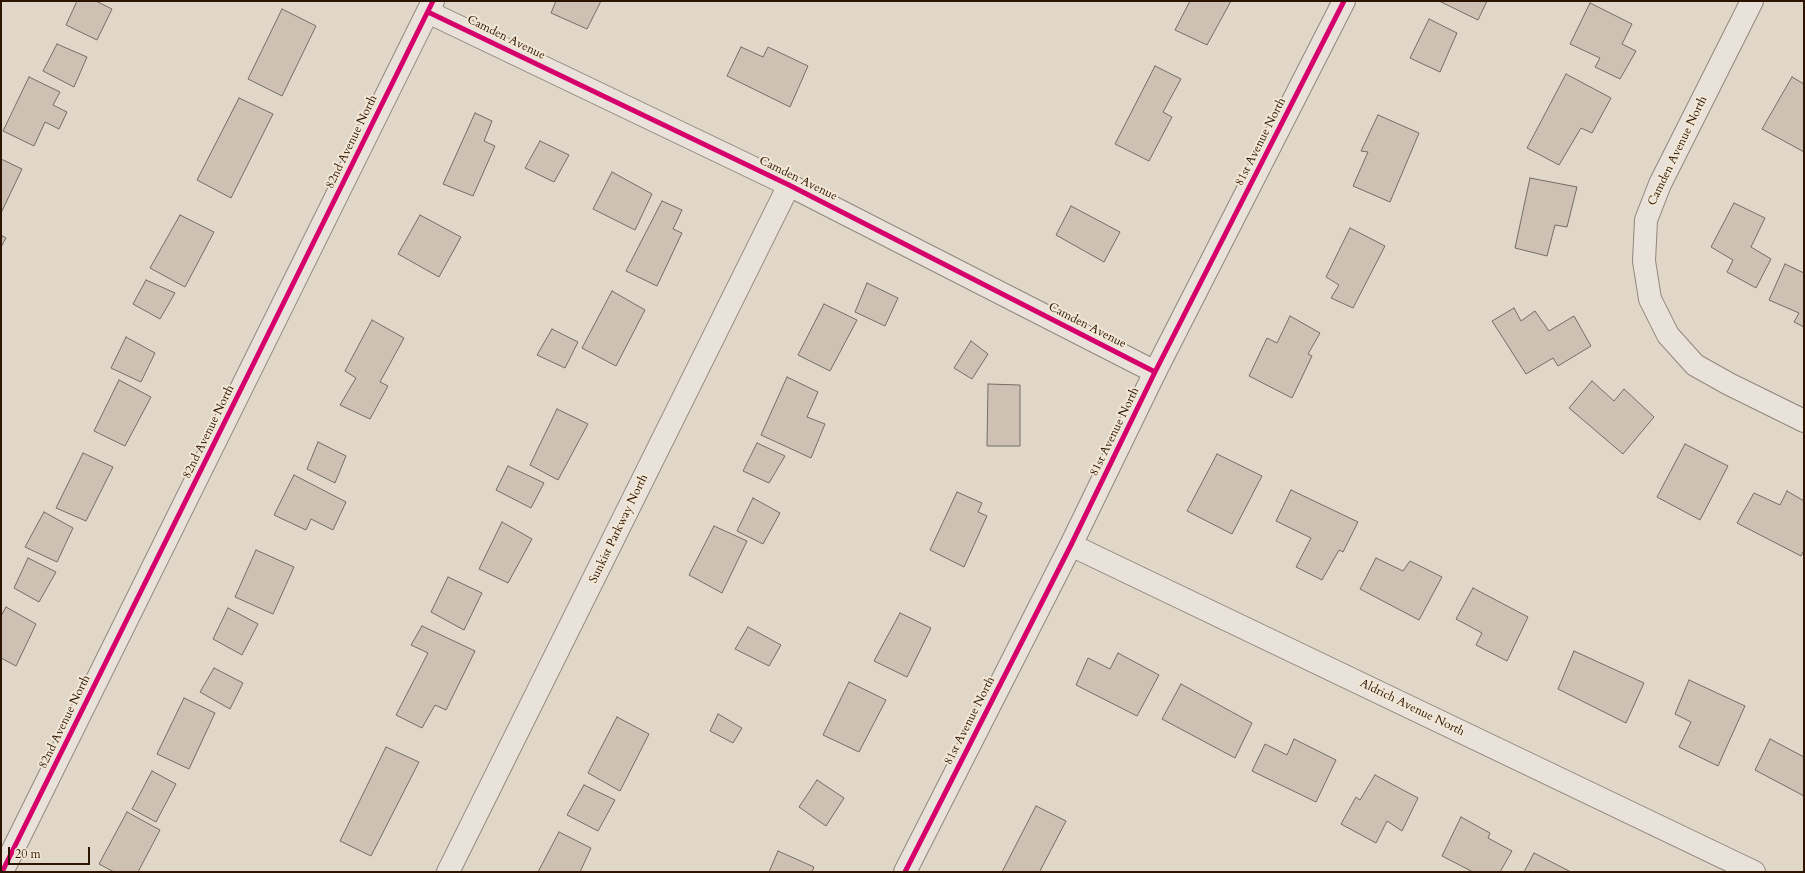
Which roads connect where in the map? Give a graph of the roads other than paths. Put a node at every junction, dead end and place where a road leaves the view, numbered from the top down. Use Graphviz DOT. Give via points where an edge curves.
graph roads {
  1 [pos="1344,1"];
  2 [pos="1752,1"];
  3 [pos="430,6"];
  4 [pos="789,185"];
  5 [pos="1155,372"];
  6 [pos="1804,421"];
  7 [pos="1070,545"];
  8 [pos="2,872"];
  9 [pos="448,872"];
  10 [pos="905,872"];
  11 [pos="1754,872"];
  1 -- 5 [label="street, 81st Avenue North"];
  2 -- 6 [label="street, Camden Avenue North" via="1660,184 1646,220 1644,261 1650,299 1668,335 1696,365"];
  3 -- 4 [label="street, Camden Avenue"];
  3 -- 8 [label="street, 82nd Avenue North"];
  4 -- 5 [label="street, Camden Avenue"];
  4 -- 9 [label="street, Sunkist Parkway North"];
  5 -- 7 [label="street, 81st Avenue North"];
  7 -- 10 [label="street, 81st Avenue North"];
  7 -- 11 [label="street, Aldrich Avenue North"];
}
